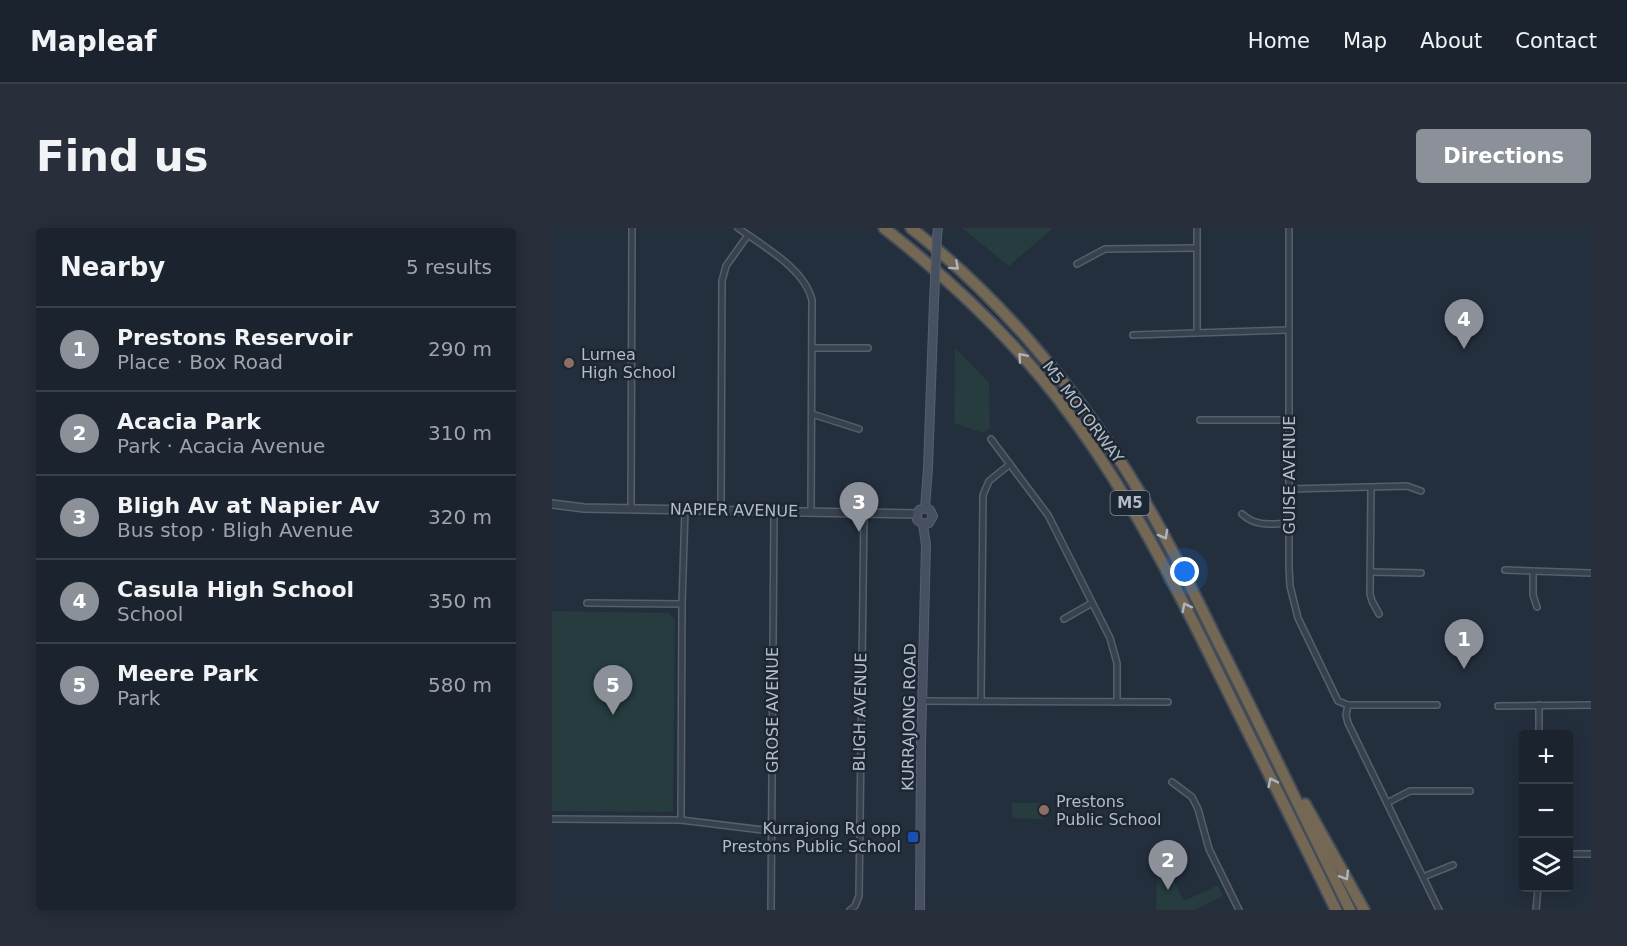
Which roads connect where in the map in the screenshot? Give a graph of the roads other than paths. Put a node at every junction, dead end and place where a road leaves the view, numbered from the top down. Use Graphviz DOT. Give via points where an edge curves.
graph roads {
  1 [pos="632,228"];
  2 [pos="738,228"];
  3 [pos="884,228"];
  4 [pos="911,228"];
  5 [pos="938,228"];
  6 [pos="1197,228"];
  7 [pos="1289,228"];
  8 [pos="748,235"];
  9 [pos="1197,248"];
  10 [pos="1077,264"];
  11 [pos="1288,330"];
  12 [pos="1197,332"];
  13 [pos="1133,335"];
  14 [pos="812,348"];
  15 [pos="868,348"];
  16 [pos="812,414"];
  17 [pos="1200,420"];
  18 [pos="1289,420"];
  19 [pos="859,429"];
  20 [pos="991,439"];
  21 [pos="1010,464"];
  22 [pos="1371,488"];
  23 [pos="1289,489"];
  24 [pos="1421,491"];
  25 [pos="552,504"];
  26 [pos="925,508"];
  27 [pos="631,509"];
  28 [pos="721,509"];
  29 [pos="685,510"];
  30 [pos="774,510"];
  31 [pos="811,511"];
  32 [pos="864,512"];
  33 [pos="917,513"];
  34 [pos="1242,514"];
  35 [pos="923,524"];
  36 [pos="1289,524"];
  37 [pos="1505,570"];
  38 [pos="1370,572"];
  39 [pos="1533,572"];
  40 [pos="1421,573"];
  41 [pos="1591,573"];
  42 [pos="588,603"];
  43 [pos="1092,603"];
  44 [pos="682,604"];
  45 [pos="1537,607"];
  46 [pos="1379,614"];
  47 [pos="1064,619"];
  48 [pos="1236,677"];
  49 [pos="922,701"];
  50 [pos="981,701"];
  51 [pos="1117,702"];
  52 [pos="1168,702"];
  53 [pos="1348,705"];
  54 [pos="1437,705"];
  55 [pos="1539,705"];
  56 [pos="1591,705"];
  57 [pos="1498,706"];
  58 [pos="1539,730"];
  59 [pos="1172,782"];
  60 [pos="1470,791"];
  61 [pos="1387,803"];
  62 [pos="552,819"];
  63 [pos="681,820"];
  64 [pos="771,831"];
  65 [pos="1573,854"];
  66 [pos="1591,854"];
  67 [pos="1453,865"];
  68 [pos="1423,877"];
  69 [pos="1538,892"];
  70 [pos="771,910"];
  71 [pos="851,910"];
  72 [pos="920,910"];
  73 [pos="1239,910"];
  74 [pos="1336,910"];
  75 [pos="1350,910"];
  76 [pos="1364,910"];
  77 [pos="1439,910"];
  78 [pos="1536,910"];
  1 -- 27 [label="street"];
  2 -- 8 [label="street"];
  74 -- 3 [label="highway, M5 MOTORWAY / M5, one-way" via="1183,601 1113,476 1057,397 1005,337 935,269"];
  4 -- 48 [label="highway, M5 MOTORWAY / M5, one-way" via="1005,315 1078,401 1166,537"];
  5 -- 26 [label="main road, bridge"];
  6 -- 9 [label="street"];
  7 -- 11 [label="street, GUISE AVENUE"];
  8 -- 14 [label="street" via="800,275 810,290"];
  8 -- 28 [label="street" via="726,266 722,281"];
  9 -- 10 [label="street" via="1105,249"];
  9 -- 12 [label="street"];
  11 -- 12 [label="street"];
  11 -- 18 [label="street, GUISE AVENUE"];
  12 -- 13 [label="street"];
  14 -- 15 [label="street"];
  14 -- 16 [label="street"];
  16 -- 19 [label="street"];
  16 -- 31 [label="street"];
  17 -- 18 [label="street"];
  18 -- 23 [label="street, GUISE AVENUE"];
  20 -- 21 [label="street"];
  21 -- 43 [label="street" via="1048,515"];
  21 -- 50 [label="street" via="989,481 983,495"];
  22 -- 23 [label="street"];
  22 -- 24 [label="street" via="1407,486"];
  22 -- 38 [label="street"];
  23 -- 36 [label="street, GUISE AVENUE"];
  25 -- 27 [label="street, NAPIER AVENUE"];
  26 -- 33 [label="main road"];
  26 -- 35 [label="main road" via="933,516 930,523"];
  27 -- 29 [label="street, NAPIER AVENUE"];
  28 -- 29 [label="street, NAPIER AVENUE"];
  28 -- 30 [label="street, NAPIER AVENUE"];
  29 -- 44 [label="street"];
  30 -- 31 [label="street, NAPIER AVENUE"];
  30 -- 64 [label="street, GROSE AVENUE"];
  31 -- 32 [label="street, NAPIER AVENUE"];
  32 -- 33 [label="street, NAPIER AVENUE"];
  32 -- 71 [label="street, BLIGH AVENUE" via="859,896"];
  33 -- 35 [label="main road" via="917,520"];
  34 -- 36 [label="street" via="1257,524"];
  35 -- 49 [label="main road, KURRAJONG ROAD" via="926,545"];
  36 -- 53 [label="street, GUISE AVENUE" via="1290,586 1298,618 1334,696"];
  37 -- 39 [label="street"];
  38 -- 40 [label="street"];
  38 -- 46 [label="street" via="1371,601"];
  39 -- 41 [label="street"];
  39 -- 45 [label="street"];
  42 -- 44 [label="street"];
  43 -- 47 [label="street"];
  43 -- 51 [label="street" via="1114,650"];
  44 -- 63 [label="street"];
  48 -- 75 [label="highway, M5 MOTORWAY / M5"];
  48 -- 76 [label="highway, one-way"];
  49 -- 50 [label="street"];
  49 -- 72 [label="main road, KURRAJONG ROAD"];
  50 -- 51 [label="street"];
  51 -- 52 [label="street"];
  53 -- 54 [label="street"];
  53 -- 61 [label="street" via="1348,723"];
  55 -- 56 [label="street"];
  55 -- 57 [label="street"];
  55 -- 58 [label="street"];
  59 -- 73 [label="street" via="1192,797 1198,808 1209,849"];
  60 -- 61 [label="street" via="1410,791"];
  61 -- 68 [label="street"];
  62 -- 63 [label="street"];
  63 -- 64 [label="street"];
  64 -- 70 [label="street, GROSE AVENUE"];
  65 -- 66 [label="street"];
  67 -- 68 [label="street"];
  68 -- 77 [label="street"];
  69 -- 78 [label="street"];
}
